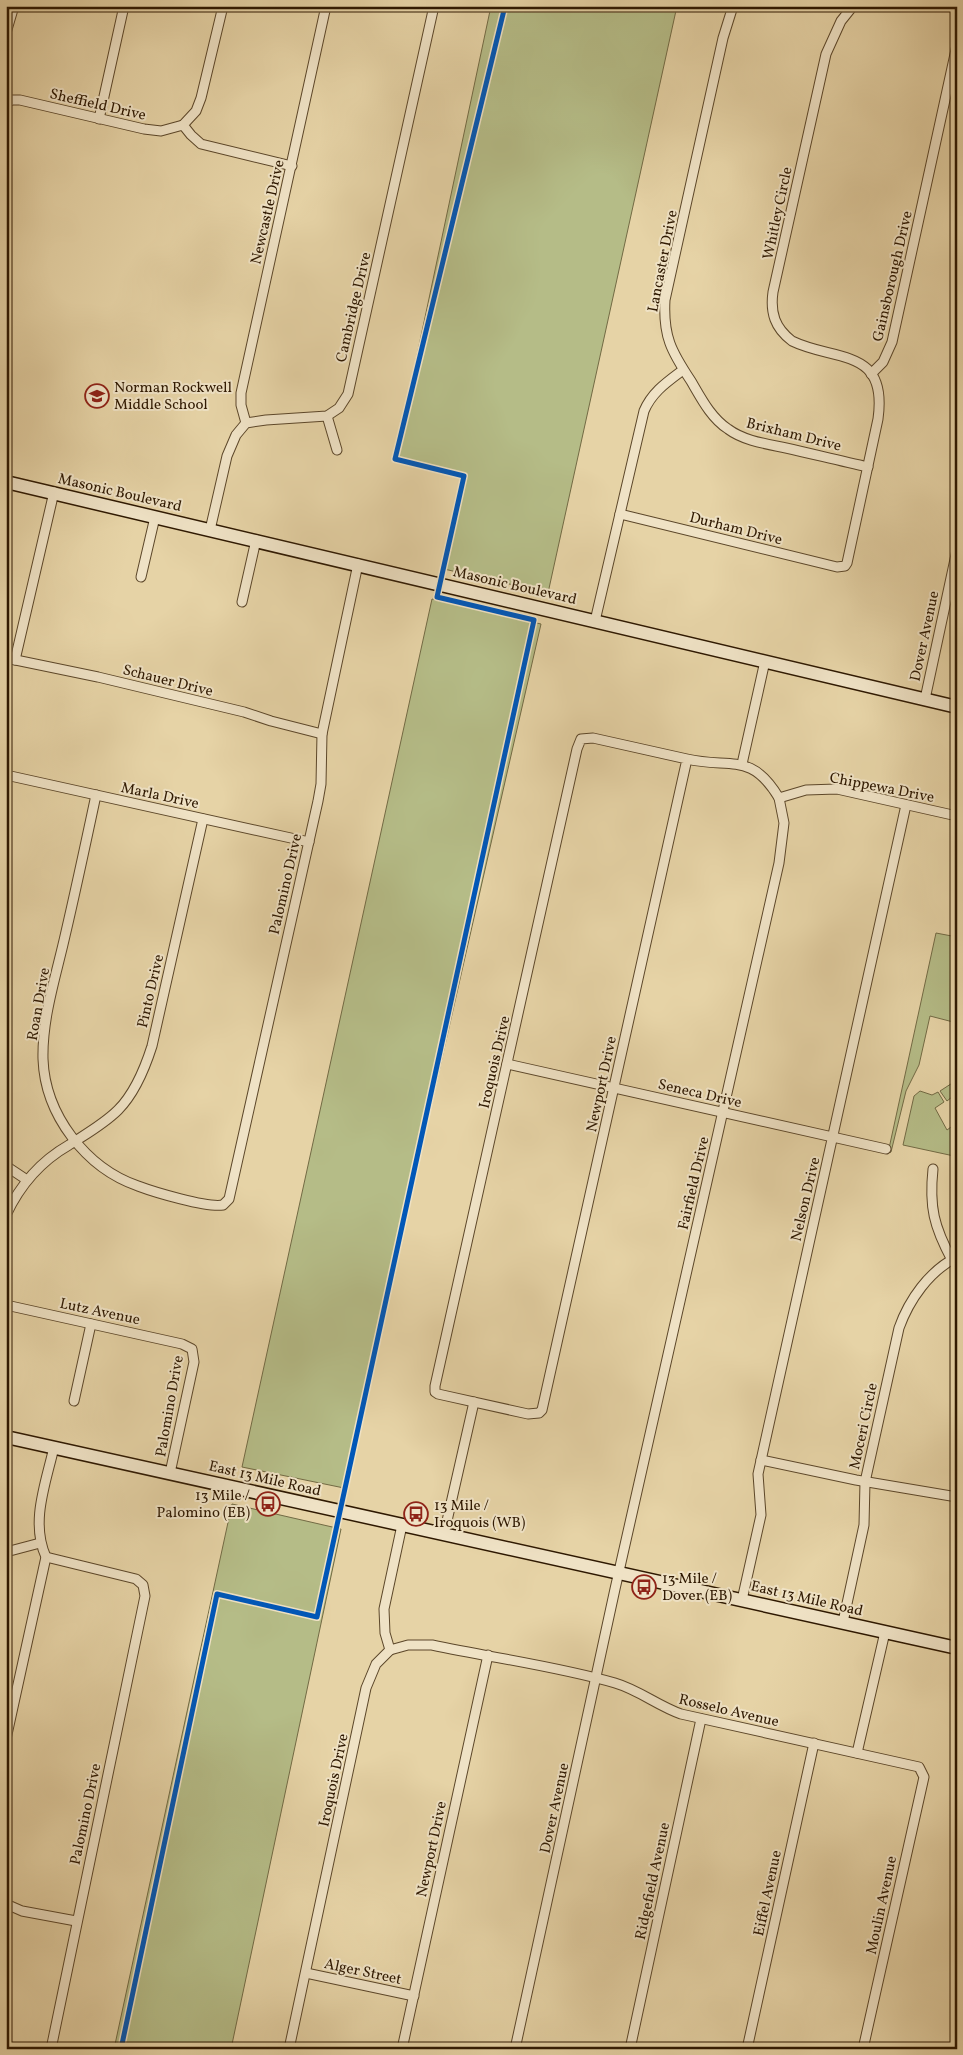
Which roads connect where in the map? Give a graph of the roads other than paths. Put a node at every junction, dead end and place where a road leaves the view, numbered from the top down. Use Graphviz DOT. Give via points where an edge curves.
graph roads {
  1 [pos="14,6"];
  2 [pos="124,6"];
  3 [pos="222,6"];
  4 [pos="326,6"];
  5 [pos="434,6"];
  6 [pos="733,6"];
  7 [pos="852,6"];
  8 [pos="6,33"];
  9 [pos="957,46"];
  10 [pos="7,102"];
  11 [pos="99,119"];
  12 [pos="184,125"];
  13 [pos="292,166"];
  14 [pos="683,370"];
  15 [pos="871,374"];
  16 [pos="327,416"];
  17 [pos="246,424"];
  18 [pos="337,450"];
  19 [pos="868,467"];
  20 [pos="6,482"];
  21 [pos="54,492"];
  22 [pos="620,514"];
  23 [pos="155,516"];
  24 [pos="210,530"];
  25 [pos="256,540"];
  26 [pos="957,550"];
  27 [pos="358,564"];
  28 [pos="141,577"];
  29 [pos="242,602"];
  30 [pos="595,621"];
  31 [pos="11,659"];
  32 [pos="765,661"];
  33 [pos="925,699"];
  34 [pos="957,707"];
  35 [pos="322,734"];
  36 [pos="687,759"];
  37 [pos="742,764"];
  38 [pos="6,776"];
  39 [pos="96,795"];
  40 [pos="779,798"];
  41 [pos="906,805"];
  42 [pos="957,816"];
  43 [pos="203,819"];
  44 [pos="309,842"];
  45 [pos="507,1064"];
  46 [pos="614,1088"];
  47 [pos="723,1112"];
  48 [pos="833,1137"];
  49 [pos="75,1141"];
  50 [pos="886,1148"];
  51 [pos="6,1166"];
  52 [pos="933,1169"];
  53 [pos="27,1180"];
  54 [pos="222,1206"];
  55 [pos="6,1214"];
  56 [pos="954,1259"];
  57 [pos="6,1305"];
  58 [pos="91,1324"];
  59 [pos="188,1346"];
  60 [pos="74,1402"];
  61 [pos="474,1402"];
  62 [pos="6,1437"];
  63 [pos="54,1447"];
  64 [pos="761,1460"];
  65 [pos="170,1473"];
  66 [pos="865,1482"];
  67 [pos="957,1497"];
  68 [pos="402,1525"];
  69 [pos="444,1534"];
  70 [pos="40,1543"];
  71 [pos="6,1552"];
  72 [pos="46,1557"];
  73 [pos="619,1573"];
  74 [pos="742,1600"];
  75 [pos="843,1622"];
  76 [pos="885,1632"];
  77 [pos="957,1648"];
  78 [pos="390,1650"];
  79 [pos="488,1655"];
  80 [pos="596,1678"];
  81 [pos="701,1719"];
  82 [pos="6,1739"];
  83 [pos="814,1743"];
  84 [pos="858,1752"];
  85 [pos="919,1767"];
  86 [pos="6,1904"];
  87 [pos="76,1921"];
  88 [pos="306,1973"];
  89 [pos="414,1996"];
  90 [pos="51,2049"];
  91 [pos="290,2049"];
  92 [pos="402,2049"];
  93 [pos="515,2049"];
  94 [pos="630,2049"];
  95 [pos="747,2049"];
  96 [pos="863,2049"];
  1 -- 8 [label="street"];
  2 -- 11 [label="street"];
  3 -- 12 [label="street" via="202,98"];
  4 -- 13 [label="street, Newcastle Drive"];
  5 -- 16 [label="street, Cambridge Drive" via="348,394 339,408"];
  6 -- 14 [label="street, Lancaster Drive" via="723,38 665,300 666,335"];
  7 -- 15 [label="street, Whitley Circle" via="841,21 826,54 772,308 776,323 792,341 846,356"];
  9 -- 15 [label="street, Gainsborough Drive" via="892,342 883,362"];
  10 -- 11 [label="street, Sheffield Drive" via="20,100"];
  11 -- 12 [label="street, Sheffield Drive" via="161,131"];
  12 -- 13 [label="street" via="201,144"];
  13 -- 17 [label="street, Newcastle Drive" via="241,393"];
  14 -- 19 [label="street, Brixham Drive" via="710,411 728,430 739,436"];
  14 -- 22 [label="street" via="656,392 644,411"];
  15 -- 19 [label="street" via="877,384 880,407"];
  16 -- 17 [label="street"];
  16 -- 18 [label="street"];
  17 -- 24 [label="street" via="236,435 227,456"];
  19 -- 22 [label="street, Durham Drive" via="845,566 838,567"];
  20 -- 21 [label="street, Masonic Boulevard"];
  21 -- 23 [label="street, Masonic Boulevard"];
  21 -- 31 [label="street"];
  22 -- 30 [label="street"];
  23 -- 24 [label="street, Masonic Boulevard"];
  23 -- 28 [label="street"];
  24 -- 25 [label="street, Masonic Boulevard"];
  25 -- 27 [label="street, Masonic Boulevard"];
  25 -- 29 [label="street"];
  26 -- 33 [label="street, Dover Avenue"];
  27 -- 30 [label="street, Masonic Boulevard"];
  27 -- 35 [label="street, Palomino Drive"];
  30 -- 32 [label="street, Masonic Boulevard"];
  31 -- 35 [label="street, Schauer Drive" via="244,712"];
  32 -- 33 [label="street, Masonic Boulevard"];
  32 -- 37 [label="street"];
  33 -- 34 [label="street, Masonic Boulevard"];
  35 -- 44 [label="street, Palomino Drive" via="320,784"];
  36 -- 37 [label="street"];
  36 -- 45 [label="street, Iroquois Drive" via="593,738 581,739"];
  36 -- 46 [label="street, Newport Drive"];
  37 -- 40 [label="street" via="762,775"];
  38 -- 39 [label="street, Marla Drive"];
  39 -- 43 [label="street, Marla Drive"];
  39 -- 49 [label="street, Roan Drive" via="44,1040 43,1060 50,1094"];
  40 -- 41 [label="street, Chippewa Drive" via="806,790 829,789"];
  40 -- 47 [label="street, Fairfield Drive" via="784,828 779,863"];
  41 -- 42 [label="street, Chippewa Drive"];
  41 -- 48 [label="street, Nelson Drive"];
  43 -- 44 [label="street, Marla Drive"];
  43 -- 49 [label="street, Pinto Drive" via="148,1060 136,1085 118,1110"];
  44 -- 54 [label="street, Palomino Drive" via="229,1199"];
  45 -- 46 [label="street, Seneca Drive"];
  45 -- 61 [label="street, Iroquois Drive" via="435,1392"];
  46 -- 47 [label="street, Seneca Drive"];
  46 -- 61 [label="street, Newport Drive" via="542,1410 539,1414 528,1414"];
  47 -- 48 [label="street, Seneca Drive"];
  47 -- 73 [label="street, Fairfield Drive"];
  48 -- 50 [label="street, Seneca Drive"];
  48 -- 64 [label="street, Nelson Drive"];
  49 -- 53 [label="street" via="42,1164"];
  49 -- 54 [label="street, Roan Drive" via="104,1168 129,1183 154,1192"];
  51 -- 53 [label="street"];
  52 -- 56 [label="street" via="931,1198 934,1222"];
  53 -- 55 [label="street"];
  56 -- 66 [label="street, Moceri Circle" via="922,1286 902,1322"];
  57 -- 58 [label="street, Lutz Avenue"];
  58 -- 59 [label="street, Lutz Avenue"];
  58 -- 60 [label="street"];
  59 -- 65 [label="street, Palomino Drive" via="194,1354 194,1362"];
  61 -- 69 [label="street"];
  62 -- 63 [label="street, East 13 Mile Road"];
  63 -- 65 [label="street, East 13 Mile Road"];
  63 -- 70 [label="street" via="39,1515"];
  64 -- 66 [label="street"];
  64 -- 74 [label="street, Nelson Drive" via="758,1479 761,1515"];
  65 -- 68 [label="street, East 13 Mile Road"];
  66 -- 67 [label="street"];
  66 -- 75 [label="street, Moceri Circle" via="864,1525"];
  68 -- 69 [label="street, East 13 Mile Road"];
  68 -- 78 [label="street" via="384,1609"];
  69 -- 73 [label="street, East 13 Mile Road"];
  70 -- 71 [label="street"];
  70 -- 72 [label="street"];
  72 -- 82 [label="street"];
  72 -- 87 [label="street, Palomino Drive" via="143,1584 145,1603"];
  73 -- 74 [label="street, East 13 Mile Road"];
  73 -- 80 [label="street, Dover Avenue"];
  74 -- 75 [label="street, East 13 Mile Road"];
  75 -- 76 [label="street, East 13 Mile Road"];
  76 -- 77 [label="street, East 13 Mile Road"];
  76 -- 84 [label="street"];
  78 -- 79 [label="street, Rosselo Avenue" via="422,1644"];
  78 -- 88 [label="street, Iroquois Drive" via="376,1664 366,1688"];
  79 -- 80 [label="street, Rosselo Avenue"];
  79 -- 89 [label="street, Newport Drive"];
  80 -- 81 [label="street, Rosselo Avenue" via="632,1689 670,1710"];
  80 -- 93 [label="street, Dover Avenue"];
  81 -- 83 [label="street, Rosselo Avenue"];
  81 -- 94 [label="street, Ridgefield Avenue"];
  83 -- 84 [label="street, Rosselo Avenue"];
  83 -- 95 [label="street, Eiffel Avenue"];
  84 -- 85 [label="street, Rosselo Avenue"];
  85 -- 96 [label="street, Moulin Avenue" via="924,1777"];
  86 -- 87 [label="street" via="22,1911"];
  87 -- 90 [label="street, Palomino Drive"];
  88 -- 89 [label="street, Alger Street"];
  88 -- 91 [label="street, Iroquois Drive"];
  89 -- 92 [label="street, Newport Drive"];
}
